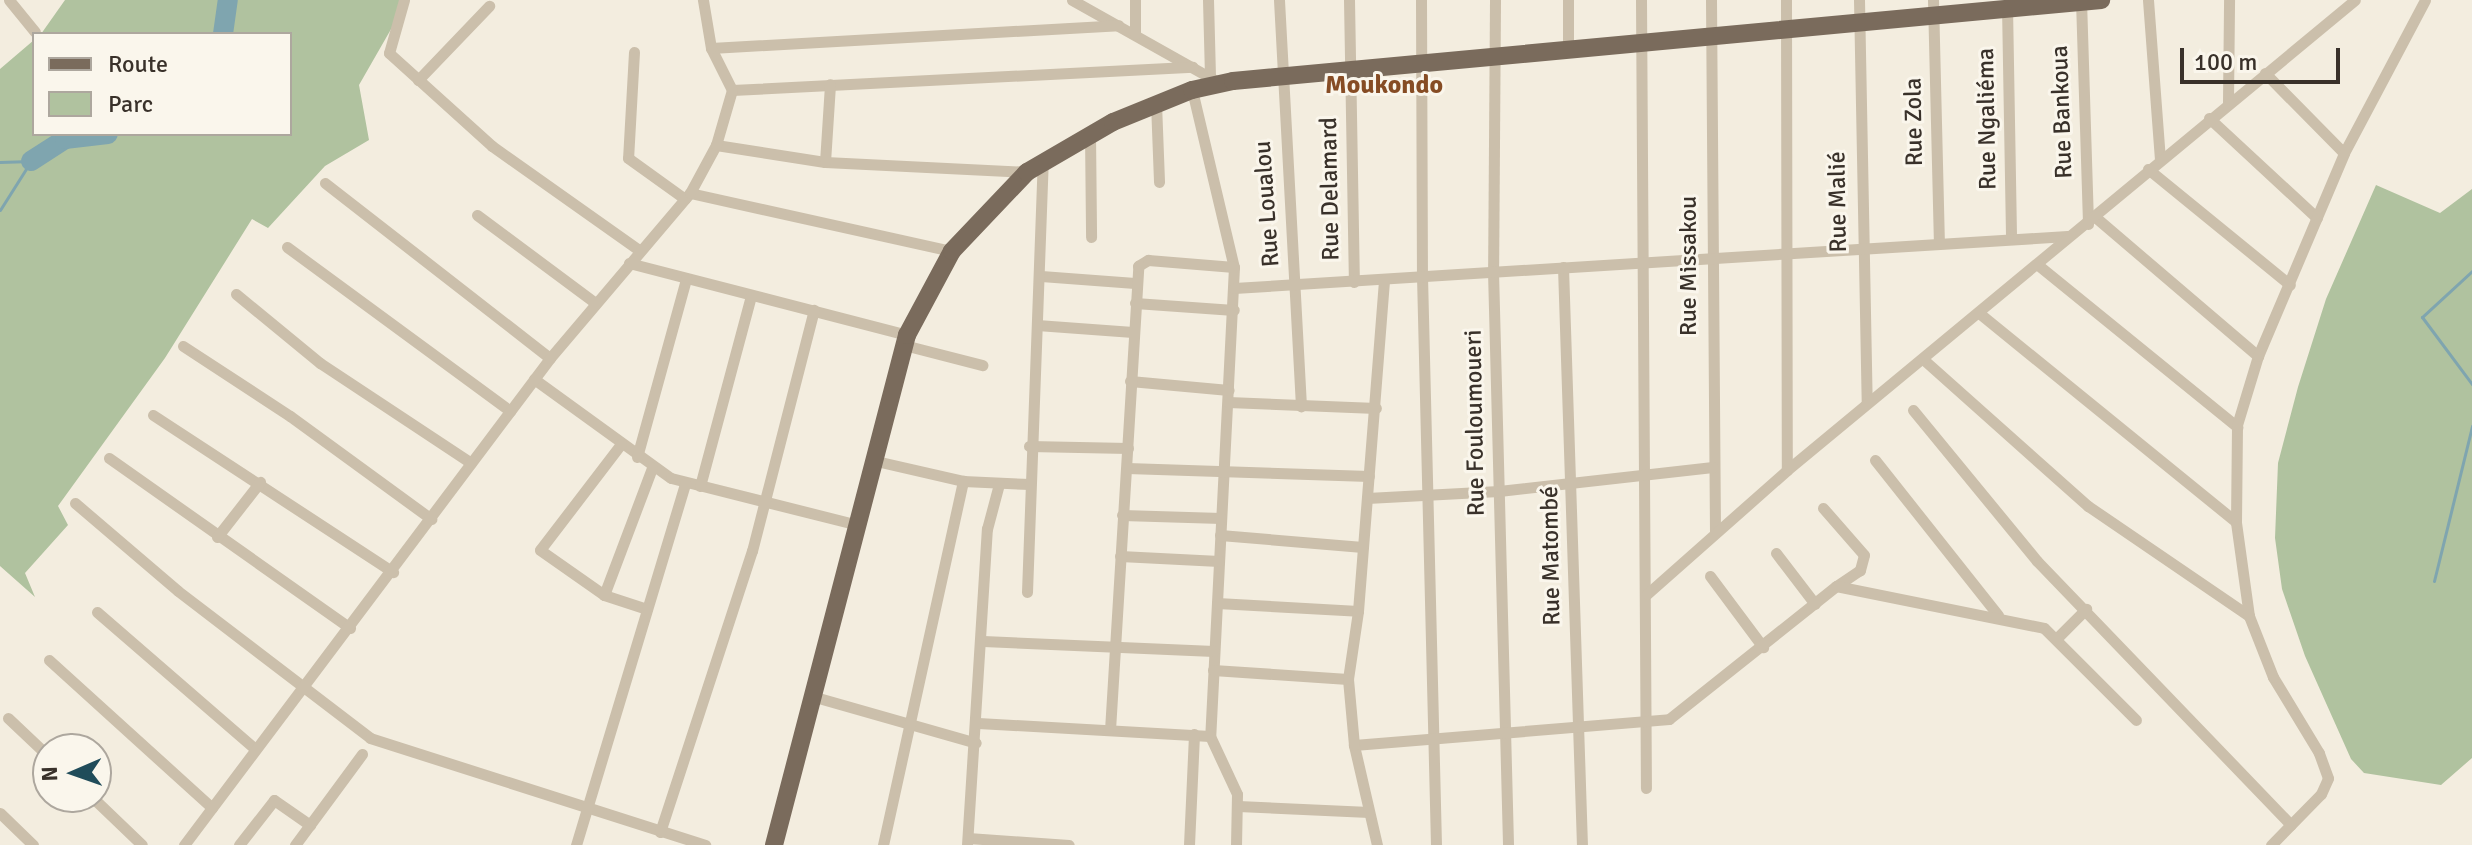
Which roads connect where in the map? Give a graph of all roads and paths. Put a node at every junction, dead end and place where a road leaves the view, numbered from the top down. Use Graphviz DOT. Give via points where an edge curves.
graph roads {
  1 [pos="9,0"];
  2 [pos="404,0"];
  3 [pos="703,0"];
  4 [pos="1072,0"];
  5 [pos="1135,0"];
  6 [pos="1208,0"];
  7 [pos="1279,0"];
  8 [pos="1349,0"];
  9 [pos="1421,0"];
  10 [pos="1495,0"];
  11 [pos="1568,0"];
  12 [pos="1641,0"];
  13 [pos="1711,0"];
  14 [pos="1786,0"];
  15 [pos="1859,0"];
  16 [pos="2101,0"];
  17 [pos="2148,0"];
  18 [pos="2229,0"];
  19 [pos="2355,0"];
  20 [pos="2425,0"];
  21 [pos="2081,1"];
  22 [pos="2007,4"];
  23 [pos="2345,5"];
  24 [pos="489,6"];
  25 [pos="1933,7"];
  26 [pos="1858,21"];
  27 [pos="1118,25"];
  28 [pos="1786,29"];
  29 [pos="35,32"];
  30 [pos="1135,34"];
  31 [pos="1711,35"];
  32 [pos="1640,42"];
  33 [pos="711,48"];
  34 [pos="1568,49"];
  35 [pos="634,52"];
  36 [pos="1494,56"];
  37 [pos="1421,62"];
  38 [pos="1192,67"];
  39 [pos="1351,68"];
  40 [pos="2265,73"];
  41 [pos="1281,74"];
  42 [pos="418,80"];
  43 [pos="1216,80"];
  44 [pos="830,84"];
  45 [pos="732,90"];
  46 [pos="1192,90"];
  47 [pos="2228,102"];
  48 [pos="1156,103"];
  49 [pos="2209,118"];
  50 [pos="1090,133"];
  51 [pos="716,145"];
  52 [pos="2344,153"];
  53 [pos="2160,159"];
  54 [pos="825,162"];
  55 [pos="1035,168"];
  56 [pos="2148,169"];
  57 [pos="1159,182"];
  58 [pos="325,183"];
  59 [pos="687,196"];
  60 [pos="477,215"];
  61 [pos="2317,218"];
  62 [pos="2091,220"];
  63 [pos="2067,236"];
  64 [pos="1091,237"];
  65 [pos="2011,238"];
  66 [pos="1939,242"];
  67 [pos="287,247"];
  68 [pos="1860,247"];
  69 [pos="639,250"];
  70 [pos="952,251"];
  71 [pos="1784,251"];
  72 [pos="1710,255"];
  73 [pos="1640,261"];
  74 [pos="629,263"];
  75 [pos="2038,265"];
  76 [pos="1234,267"];
  77 [pos="1563,267"];
  78 [pos="1493,271"];
  79 [pos="1041,276"];
  80 [pos="1422,276"];
  81 [pos="686,279"];
  82 [pos="1384,280"];
  83 [pos="1354,282"];
  84 [pos="1135,283"];
  85 [pos="2290,285"];
  86 [pos="1294,286"];
  87 [pos="1234,288"];
  88 [pos="236,294"];
  89 [pos="751,296"];
  90 [pos="594,302"];
  91 [pos="1135,303"];
  92 [pos="814,310"];
  93 [pos="1234,310"];
  94 [pos="1979,313"];
  95 [pos="1037,325"];
  96 [pos="1133,332"];
  97 [pos="906,340"];
  98 [pos="183,346"];
  99 [pos="2258,356"];
  100 [pos="550,358"];
  101 [pos="1924,360"];
  102 [pos="982,365"];
  103 [pos="534,379"];
  104 [pos="1130,381"];
  105 [pos="1228,396"];
  106 [pos="1867,403"];
  107 [pos="1301,406"];
  108 [pos="1376,408"];
  109 [pos="1913,410"];
  110 [pos="510,411"];
  111 [pos="153,415"];
  112 [pos="2237,427"];
  113 [pos="621,444"];
  114 [pos="1029,446"];
  115 [pos="1128,448"];
  116 [pos="637,457"];
  117 [pos="109,458"];
  118 [pos="1875,460"];
  119 [pos="876,461"];
  120 [pos="471,463"];
  121 [pos="1713,467"];
  122 [pos="652,468"];
  123 [pos="1127,468"];
  124 [pos="1787,470"];
  125 [pos="1223,472"];
  126 [pos="1645,474"];
  127 [pos="1369,476"];
  128 [pos="963,481"];
  129 [pos="1571,481"];
  130 [pos="260,482"];
  131 [pos="685,483"];
  132 [pos="999,484"];
  133 [pos="1030,484"];
  134 [pos="700,486"];
  135 [pos="1499,491"];
  136 [pos="1426,495"];
  137 [pos="1367,498"];
  138 [pos="75,503"];
  139 [pos="766,504"];
  140 [pos="1823,508"];
  141 [pos="1122,515"];
  142 [pos="1221,518"];
  143 [pos="431,519"];
  144 [pos="2236,522"];
  145 [pos="858,525"];
  146 [pos="1715,532"];
  147 [pos="1220,535"];
  148 [pos="217,537"];
  149 [pos="1362,547"];
  150 [pos="1776,553"];
  151 [pos="1120,556"];
  152 [pos="1219,561"];
  153 [pos="393,572"];
  154 [pos="1710,576"];
  155 [pos="1836,586"];
  156 [pos="1027,592"];
  157 [pos="1647,594"];
  158 [pos="604,595"];
  159 [pos="1217,603"];
  160 [pos="1815,604"];
  161 [pos="647,609"];
  162 [pos="2086,609"];
  163 [pos="1358,611"];
  164 [pos="97,612"];
  165 [pos="1998,615"];
  166 [pos="2249,616"];
  167 [pos="350,628"];
  168 [pos="2058,637"];
  169 [pos="983,641"];
  170 [pos="1115,646"];
  171 [pos="1763,647"];
  172 [pos="1214,651"];
  173 [pos="49,660"];
  174 [pos="1213,670"];
  175 [pos="1348,679"];
  176 [pos="302,687"];
  177 [pos="815,697"];
  178 [pos="8,718"];
  179 [pos="2136,720"];
  180 [pos="1649,722"];
  181 [pos="978,723"];
  182 [pos="912,725"];
  183 [pos="1577,726"];
  184 [pos="1110,730"];
  185 [pos="1503,731"];
  186 [pos="1194,734"];
  187 [pos="1430,735"];
  188 [pos="1210,736"];
  189 [pos="32,741"];
  190 [pos="976,743"];
  191 [pos="1354,745"];
  192 [pos="254,748"];
  193 [pos="362,754"];
  194 [pos="1646,788"];
  195 [pos="1238,806"];
  196 [pos="587,807"];
  197 [pos="212,808"];
  198 [pos="1369,812"];
  199 [pos="0,813"];
  200 [pos="109,813"];
  201 [pos="310,825"];
  202 [pos="2291,825"];
  203 [pos="660,832"];
  204 [pos="678,842"];
  205 [pos="967,842"];
  206 [pos="33,845"];
  207 [pos="142,845"];
  208 [pos="184,845"];
  209 [pos="239,845"];
  210 [pos="295,845"];
  211 [pos="576,845"];
  212 [pos="705,845"];
  213 [pos="774,845"];
  214 [pos="883,845"];
  215 [pos="1069,845"];
  216 [pos="1189,845"];
  217 [pos="1236,845"];
  218 [pos="1377,845"];
  219 [pos="1436,845"];
  220 [pos="1508,845"];
  221 [pos="1582,845"];
  222 [pos="2271,845"];
  1 -- 29 [label="street"];
  2 -- 42 [label="street" via="387,50"];
  3 -- 33 [label="street"];
  4 -- 27 [label="street"];
  5 -- 30 [label="street"];
  6 -- 43 [label="street"];
  7 -- 41 [label="street, Rue Loualou"];
  8 -- 39 [label="street, Rue Delamard"];
  9 -- 37 [label="street"];
  10 -- 36 [label="street, Rue Fouloumoueri"];
  11 -- 34 [label="street"];
  12 -- 32 [label="street"];
  13 -- 31 [label="street, Rue Missakou"];
  14 -- 28 [label="street"];
  15 -- 26 [label="street, Rue Malié"];
  16 -- 21 [label="main road"];
  17 -- 53 [label="street"];
  18 -- 47 [label="street"];
  19 -- 23 [label="street"];
  20 -- 52 [label="street"];
  21 -- 22 [label="main road"];
  21 -- 62 [label="street, Rue Bankoua"];
  22 -- 25 [label="main road"];
  22 -- 65 [label="street, Rue Ngaliéma"];
  23 -- 40 [label="street"];
  24 -- 42 [label="street"];
  25 -- 26 [label="main road"];
  25 -- 66 [label="street, Rue Zola"];
  26 -- 28 [label="main road"];
  26 -- 68 [label="street, Rue Malié"];
  27 -- 30 [label="street"];
  27 -- 33 [label="street"];
  28 -- 31 [label="main road"];
  28 -- 71 [label="street"];
  30 -- 38 [label="street"];
  31 -- 32 [label="main road"];
  31 -- 72 [label="street, Rue Missakou"];
  32 -- 34 [label="main road"];
  32 -- 73 [label="street"];
  33 -- 45 [label="street"];
  34 -- 36 [label="main road"];
  35 -- 59 [label="street" via="628,158"];
  36 -- 37 [label="main road"];
  36 -- 78 [label="street, Rue Fouloumoueri"];
  37 -- 39 [label="main road"];
  37 -- 80 [label="street"];
  38 -- 43 [label="street"];
  38 -- 44 [label="street"];
  39 -- 41 [label="main road"];
  39 -- 83 [label="street, Rue Delamard"];
  40 -- 47 [label="street"];
  40 -- 52 [label="street"];
  41 -- 43 [label="main road"];
  41 -- 86 [label="street, Rue Loualou"];
  42 -- 69 [label="street" via="492,146"];
  43 -- 46 [label="main road"];
  44 -- 45 [label="street"];
  44 -- 54 [label="street"];
  45 -- 51 [label="street"];
  46 -- 48 [label="main road"];
  46 -- 76 [label="street"];
  47 -- 49 [label="street"];
  48 -- 50 [label="main road"];
  48 -- 57 [label="street"];
  49 -- 53 [label="street"];
  49 -- 61 [label="street"];
  50 -- 55 [label="main road"];
  50 -- 64 [label="street"];
  51 -- 54 [label="street"];
  51 -- 59 [label="street"];
  52 -- 61 [label="street"];
  53 -- 56 [label="street"];
  54 -- 55 [label="street"];
  55 -- 70 [label="main road"];
  55 -- 79 [label="street"];
  56 -- 62 [label="street"];
  56 -- 85 [label="street"];
  58 -- 100 [label="street"];
  59 -- 69 [label="street"];
  59 -- 70 [label="street"];
  60 -- 90 [label="street"];
  61 -- 85 [label="street"];
  62 -- 63 [label="street"];
  62 -- 99 [label="street"];
  63 -- 65 [label="street"];
  63 -- 75 [label="street"];
  65 -- 66 [label="street"];
  66 -- 68 [label="street"];
  67 -- 110 [label="street"];
  68 -- 71 [label="street"];
  68 -- 106 [label="street, Rue Malié"];
  69 -- 74 [label="street"];
  70 -- 97 [label="main road"];
  71 -- 72 [label="street"];
  71 -- 124 [label="street"];
  72 -- 73 [label="street"];
  72 -- 121 [label="street, Rue Missakou"];
  73 -- 77 [label="street"];
  73 -- 126 [label="street"];
  74 -- 81 [label="street"];
  74 -- 90 [label="street"];
  75 -- 94 [label="street"];
  75 -- 112 [label="street"];
  76 -- 84 [label="street" via="1143,261"];
  76 -- 87 [label="street"];
  77 -- 78 [label="street"];
  77 -- 129 [label="street, Rue Matombé"];
  78 -- 80 [label="street"];
  78 -- 135 [label="street, Rue Fouloumoueri"];
  79 -- 84 [label="street"];
  79 -- 95 [label="street"];
  80 -- 82 [label="street"];
  80 -- 136 [label="street"];
  81 -- 89 [label="street"];
  81 -- 116 [label="street"];
  82 -- 83 [label="street"];
  82 -- 108 [label="street"];
  83 -- 86 [label="street"];
  84 -- 91 [label="street"];
  85 -- 99 [label="street"];
  86 -- 87 [label="street"];
  86 -- 107 [label="street, Rue Loualou"];
  87 -- 93 [label="street"];
  88 -- 120 [label="street" via="320,363"];
  89 -- 92 [label="street"];
  89 -- 134 [label="street"];
  90 -- 100 [label="street"];
  91 -- 93 [label="street"];
  91 -- 96 [label="street"];
  92 -- 97 [label="street"];
  92 -- 139 [label="street"];
  93 -- 105 [label="street"];
  94 -- 101 [label="street"];
  94 -- 144 [label="street"];
  95 -- 96 [label="street"];
  95 -- 114 [label="street"];
  96 -- 104 [label="street"];
  97 -- 102 [label="street"];
  97 -- 119 [label="main road"];
  98 -- 143 [label="street"];
  99 -- 112 [label="street"];
  100 -- 103 [label="street"];
  101 -- 106 [label="street"];
  101 -- 166 [label="street" via="2088,506"];
  103 -- 110 [label="street"];
  103 -- 113 [label="street"];
  104 -- 105 [label="street"];
  104 -- 115 [label="street"];
  105 -- 107 [label="street"];
  105 -- 125 [label="street"];
  106 -- 124 [label="street"];
  107 -- 108 [label="street"];
  108 -- 127 [label="street"];
  109 -- 162 [label="street" via="2037,561"];
  110 -- 120 [label="street"];
  111 -- 130 [label="street"];
  112 -- 144 [label="street"];
  113 -- 116 [label="street"];
  113 -- 158 [label="street" via="541,548"];
  114 -- 115 [label="street"];
  114 -- 133 [label="street"];
  115 -- 123 [label="street"];
  116 -- 122 [label="street"];
  117 -- 148 [label="street"];
  118 -- 165 [label="street"];
  119 -- 128 [label="street"];
  119 -- 145 [label="main road"];
  120 -- 143 [label="street"];
  121 -- 126 [label="street"];
  121 -- 146 [label="street, Rue Missakou"];
  122 -- 131 [label="street"];
  122 -- 158 [label="street"];
  123 -- 125 [label="street"];
  123 -- 141 [label="street"];
  124 -- 146 [label="street"];
  125 -- 127 [label="street"];
  125 -- 142 [label="street"];
  126 -- 129 [label="street"];
  126 -- 157 [label="street"];
  127 -- 137 [label="street"];
  128 -- 132 [label="street"];
  128 -- 182 [label="street"];
  129 -- 135 [label="street"];
  129 -- 183 [label="street, Rue Matombé"];
  130 -- 148 [label="street"];
  130 -- 153 [label="street"];
  131 -- 134 [label="street"];
  131 -- 161 [label="street"];
  132 -- 133 [label="street"];
  132 -- 169 [label="street" via="987,529"];
  133 -- 156 [label="street"];
  134 -- 139 [label="street"];
  135 -- 136 [label="street"];
  135 -- 185 [label="street, Rue Fouloumoueri"];
  136 -- 137 [label="street"];
  136 -- 187 [label="street"];
  137 -- 149 [label="street"];
  138 -- 176 [label="street"];
  139 -- 145 [label="street"];
  139 -- 203 [label="street"];
  140 -- 155 [label="street" via="1865,560"];
  141 -- 142 [label="street"];
  141 -- 151 [label="street"];
  142 -- 147 [label="street"];
  143 -- 153 [label="street"];
  144 -- 166 [label="street"];
  145 -- 177 [label="main road"];
  146 -- 157 [label="street"];
  147 -- 149 [label="street"];
  147 -- 152 [label="street"];
  148 -- 167 [label="street"];
  149 -- 163 [label="street"];
  150 -- 160 [label="street"];
  151 -- 152 [label="street"];
  151 -- 170 [label="street"];
  152 -- 159 [label="street"];
  153 -- 167 [label="street"];
  154 -- 171 [label="street"];
  155 -- 160 [label="street"];
  155 -- 165 [label="street"];
  157 -- 180 [label="street"];
  158 -- 161 [label="street"];
  159 -- 163 [label="street"];
  159 -- 172 [label="street"];
  160 -- 171 [label="street"];
  161 -- 196 [label="street"];
  162 -- 168 [label="street"];
  162 -- 202 [label="street"];
  163 -- 175 [label="street"];
  164 -- 192 [label="street"];
  165 -- 168 [label="street"];
  166 -- 202 [label="street" via="2273,677 2326,766 2326,786"];
  167 -- 176 [label="street"];
  168 -- 179 [label="street"];
  169 -- 170 [label="street"];
  169 -- 181 [label="street"];
  170 -- 172 [label="street"];
  170 -- 184 [label="street"];
  171 -- 180 [label="street" via="1679,715"];
  172 -- 174 [label="street"];
  173 -- 197 [label="street"];
  174 -- 175 [label="street"];
  174 -- 188 [label="street"];
  175 -- 191 [label="street"];
  176 -- 192 [label="street"];
  176 -- 196 [label="street" via="370,738"];
  177 -- 182 [label="street"];
  177 -- 213 [label="main road"];
  178 -- 189 [label="street"];
  180 -- 183 [label="street"];
  180 -- 194 [label="street"];
  181 -- 184 [label="street"];
  181 -- 190 [label="street"];
  182 -- 190 [label="street"];
  182 -- 214 [label="street"];
  183 -- 185 [label="street"];
  183 -- 221 [label="street, Rue Matombé"];
  184 -- 186 [label="street"];
  185 -- 187 [label="street"];
  185 -- 220 [label="street, Rue Fouloumoueri"];
  186 -- 188 [label="street"];
  186 -- 216 [label="street"];
  187 -- 191 [label="street"];
  187 -- 219 [label="street"];
  188 -- 195 [label="street"];
  190 -- 205 [label="street"];
  191 -- 198 [label="street"];
  192 -- 197 [label="street"];
  193 -- 201 [label="street"];
  195 -- 198 [label="street"];
  195 -- 217 [label="street"];
  196 -- 203 [label="street"];
  196 -- 211 [label="street"];
  197 -- 208 [label="street"];
  198 -- 218 [label="street"];
  199 -- 206 [label="street"];
  200 -- 207 [label="street"];
  201 -- 209 [label="street" via="274,800"];
  201 -- 210 [label="street"];
  202 -- 222 [label="street"];
  203 -- 204 [label="street"];
  204 -- 212 [label="street"];
  205 -- 215 [label="street"];
}
